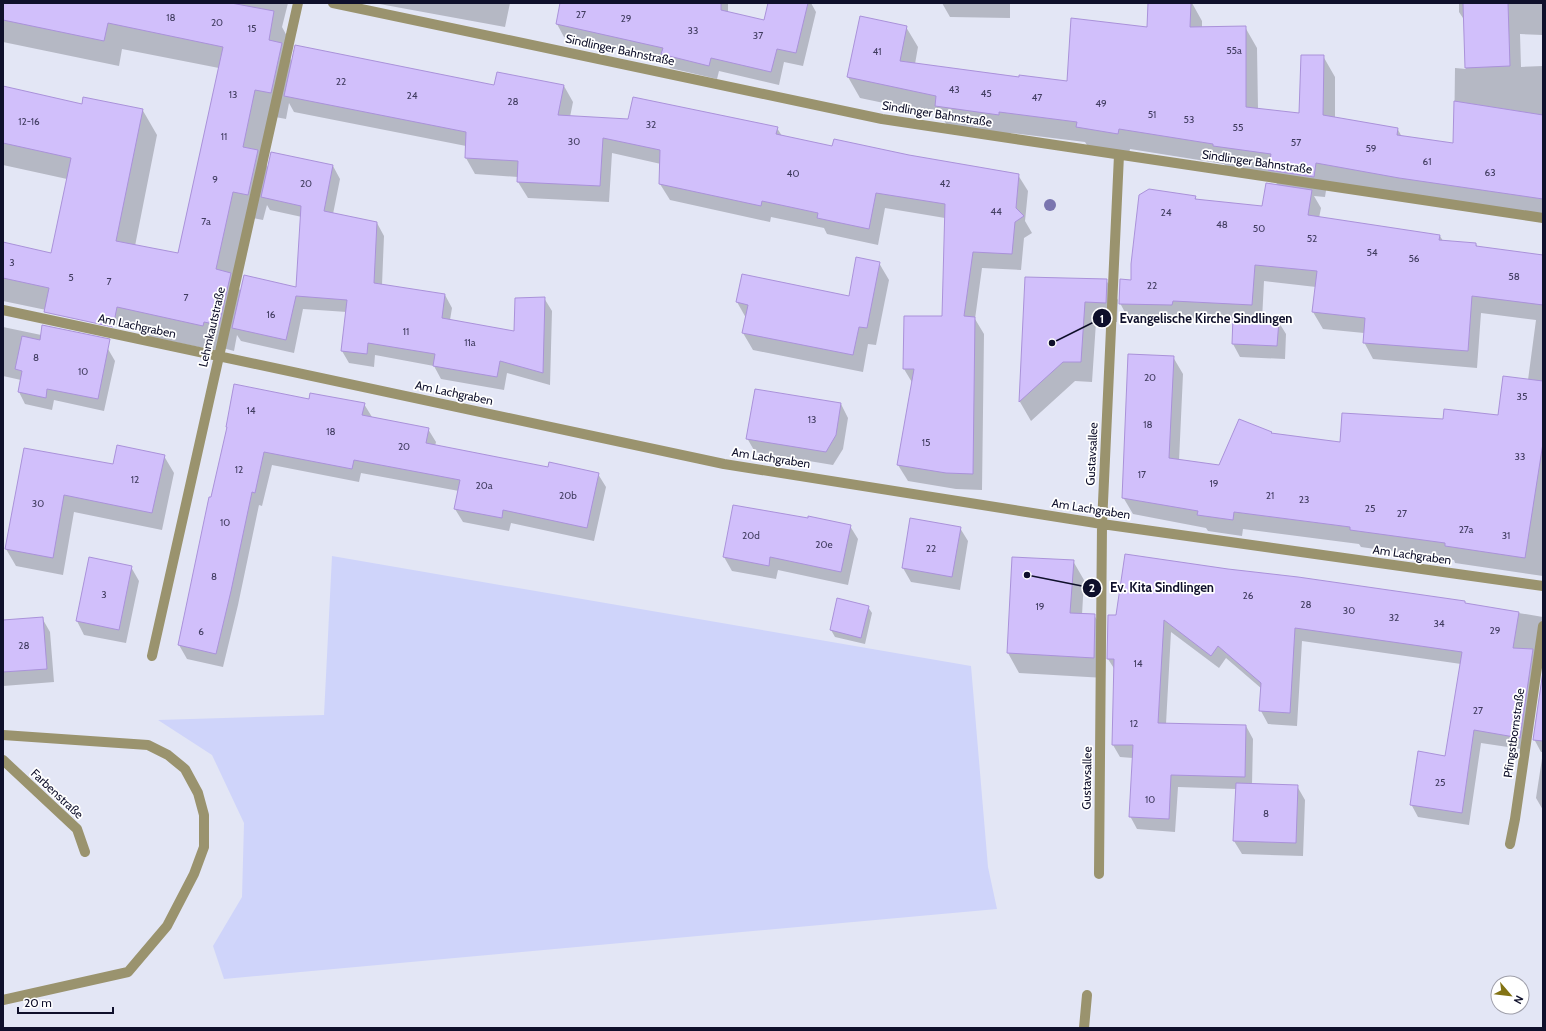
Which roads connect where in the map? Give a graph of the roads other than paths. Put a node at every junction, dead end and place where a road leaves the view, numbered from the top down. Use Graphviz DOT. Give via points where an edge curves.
graph roads {
  1 [pos="298,3"];
  2 [pos="333,3"];
  3 [pos="1119,155"];
  4 [pos="1543,218"];
  5 [pos="3,310"];
  6 [pos="219,357"];
  7 [pos="1102,524"];
  8 [pos="1543,586"];
  9 [pos="1543,626"];
  10 [pos="152,656"];
  11 [pos="3,735"];
  12 [pos="3,760"];
  13 [pos="1510,844"];
  14 [pos="85,852"];
  15 [pos="1099,874"];
  16 [pos="1087,995"];
  17 [pos="3,1000"];
  18 [pos="1084,1028"];
  1 -- 6 [label="street, Lehmkautstraße"];
  2 -- 3 [label="street, Sindlinger Bahnstraße" via="882,119"];
  3 -- 4 [label="street, Sindlinger Bahnstraße"];
  3 -- 7 [label="street, Gustavsallee"];
  5 -- 6 [label="street, Am Lachgraben"];
  6 -- 7 [label="street, Am Lachgraben" via="724,464"];
  6 -- 10 [label="street, Lehmkautstraße"];
  7 -- 8 [label="street, Am Lachgraben"];
  7 -- 15 [label="street, Gustavsallee"];
  9 -- 13 [label="street, Pfingstbornstraße"];
  11 -- 17 [label="street" via="148,745 168,755 185,769 198,793 204,816 204,847 194,874 167,926 128,972"];
  12 -- 14 [label="street, Farbenstraße" via="77,829"];
  16 -- 18 [label="street"];
}
